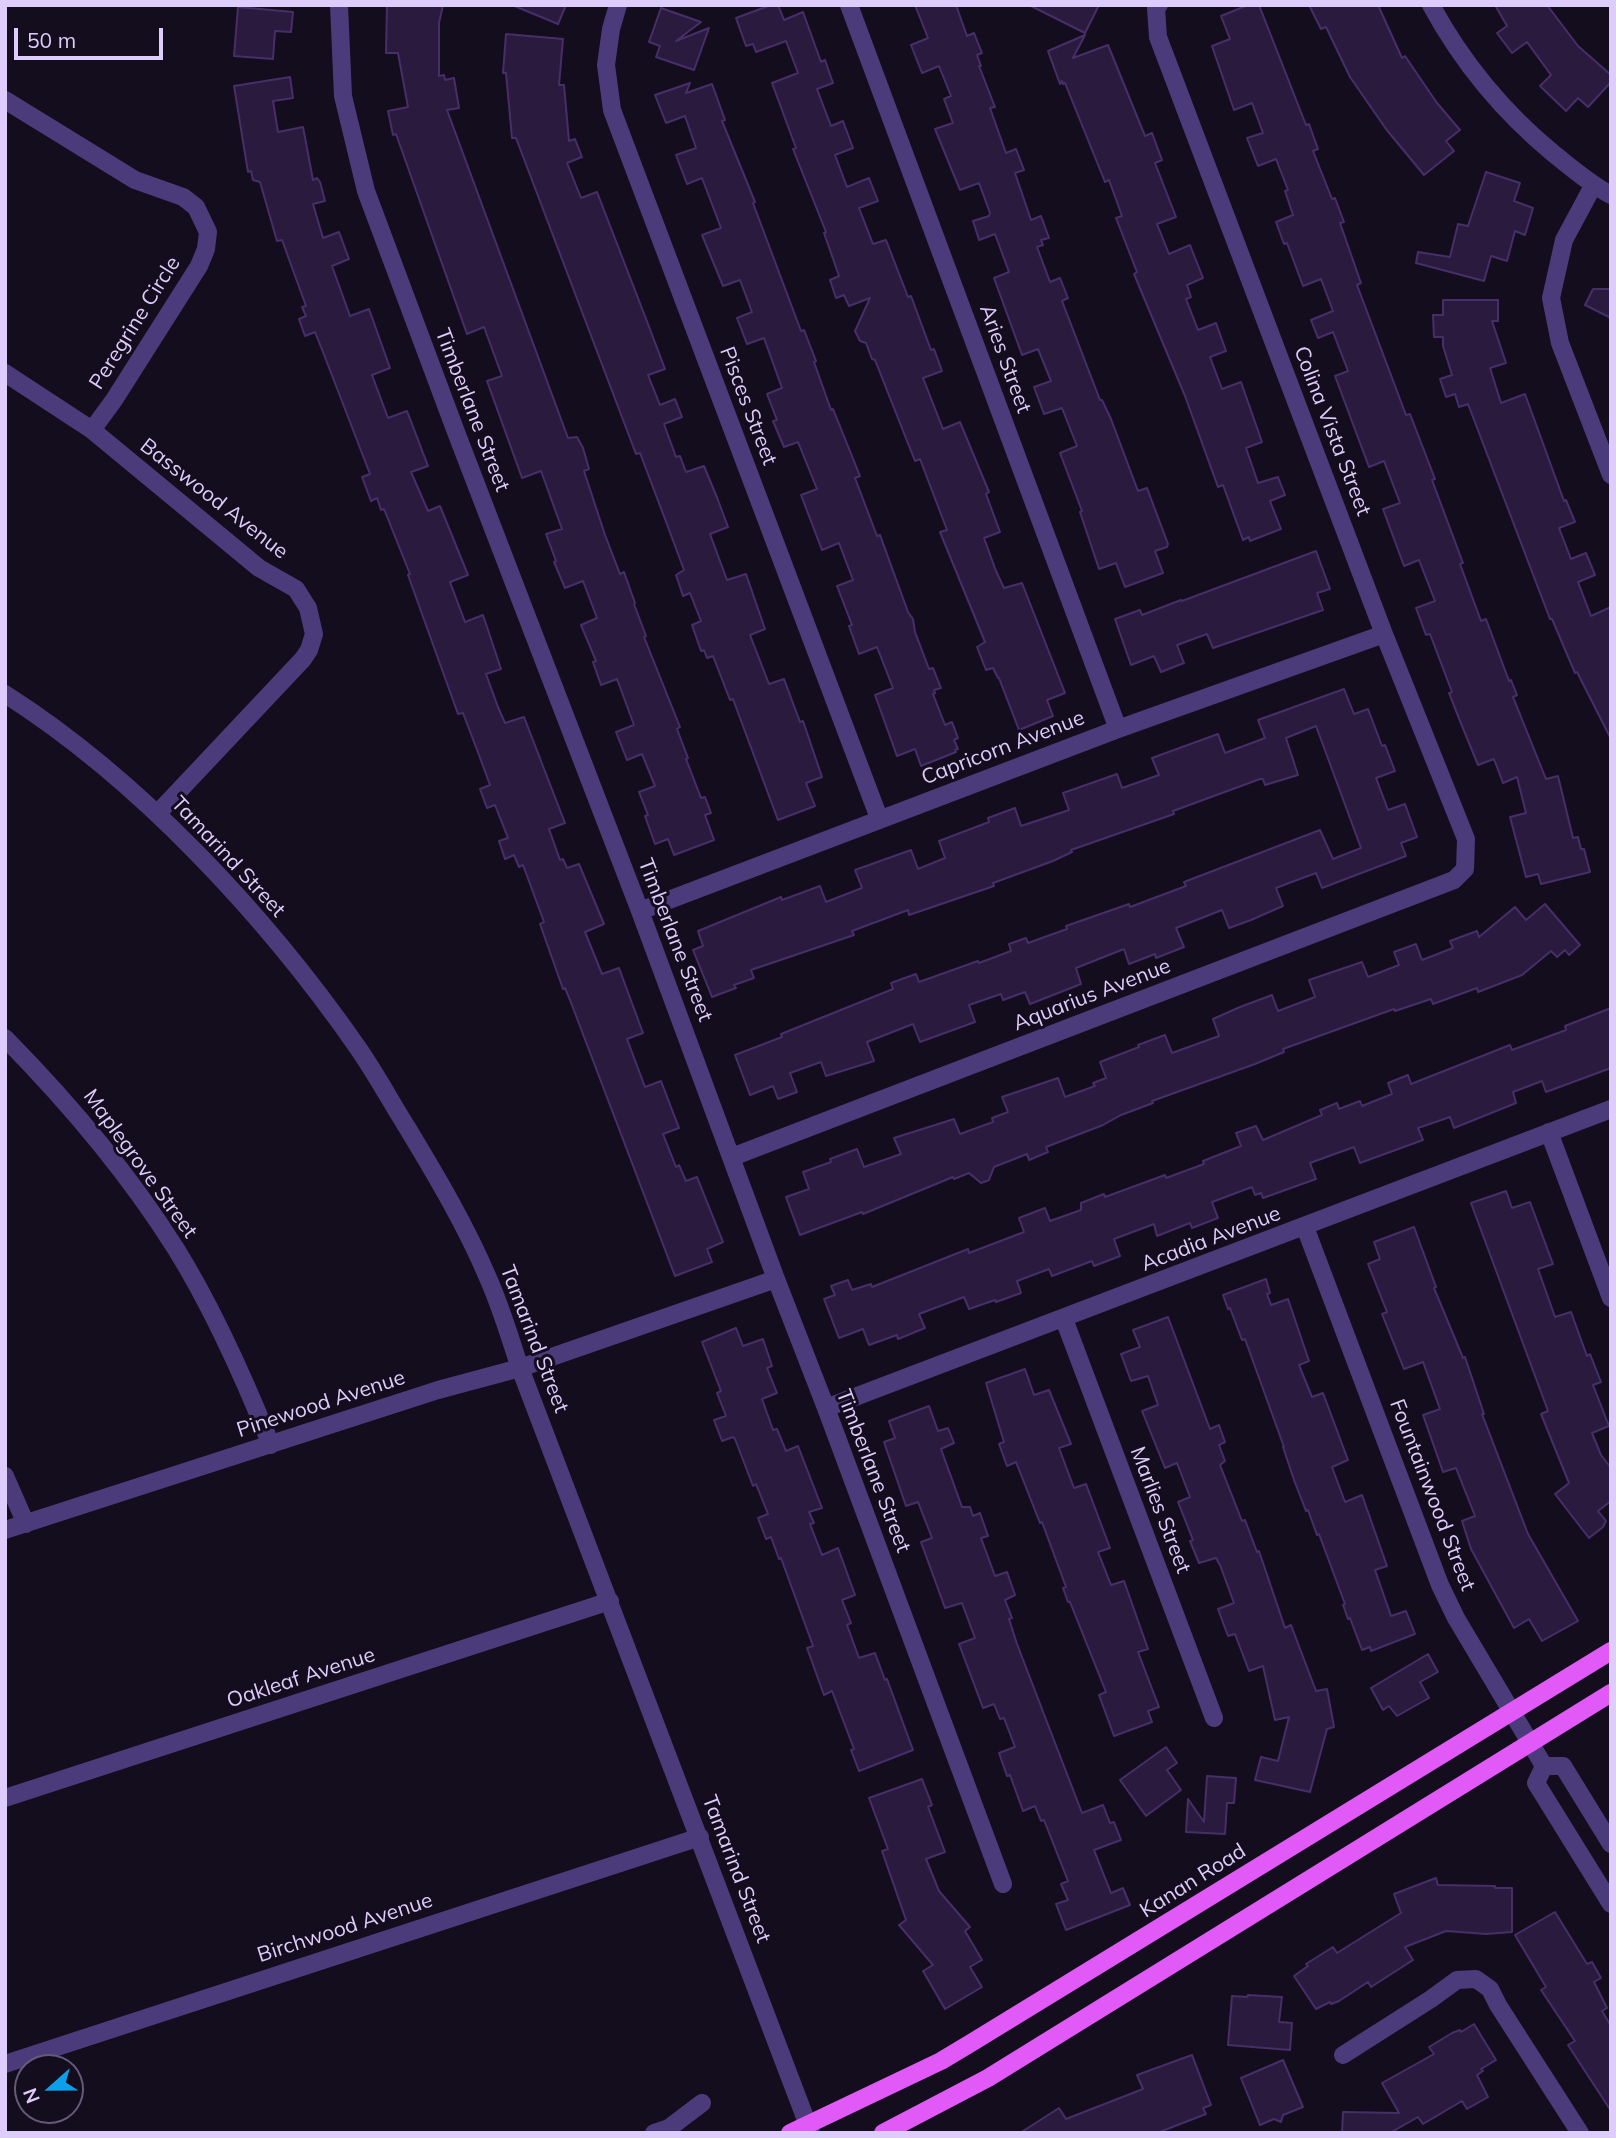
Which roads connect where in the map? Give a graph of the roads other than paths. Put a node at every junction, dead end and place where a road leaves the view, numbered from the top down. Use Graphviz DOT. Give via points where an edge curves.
graph roads {
  1 [pos="339,5"];
  2 [pos="618,5"];
  3 [pos="849,5"];
  4 [pos="1431,5"];
  5 [pos="1158,7"];
  6 [pos="5,100"];
  7 [pos="1593,186"];
  8 [pos="1611,195"];
  9 [pos="5,373"];
  10 [pos="92,430"];
  11 [pos="1611,475"];
  12 [pos="1384,634"];
  13 [pos="5,694"];
  14 [pos="1118,729"];
  15 [pos="157,814"];
  16 [pos="879,818"];
  17 [pos="1465,869"];
  18 [pos="640,911"];
  19 [pos="5,1038"];
  20 [pos="1611,1110"];
  21 [pos="1549,1132"];
  22 [pos="732,1157"];
  23 [pos="1305,1227"];
  24 [pos="775,1279"];
  25 [pos="1611,1298"];
  26 [pos="1064,1319"];
  27 [pos="520,1368"];
  28 [pos="826,1408"];
  29 [pos="271,1445"];
  30 [pos="5,1476"];
  31 [pos="26,1524"];
  32 [pos="5,1530"];
  33 [pos="610,1601"];
  34 [pos="1611,1651"];
  35 [pos="1611,1693"];
  36 [pos="1512,1712"];
  37 [pos="1214,1718"];
  38 [pos="1530,1742"];
  39 [pos="1545,1766"];
  40 [pos="5,1798"];
  41 [pos="700,1837"];
  42 [pos="1611,1844"];
  43 [pos="1003,1884"];
  44 [pos="1611,1904"];
  45 [pos="1343,2055"];
  46 [pos="5,2064"];
  47 [pos="702,2103"];
  48 [pos="810,2129"];
  49 [pos="654,2133"];
  50 [pos="790,2133"];
  51 [pos="883,2133"];
  52 [pos="1580,2133"];
  1 -- 18 [label="street, Timberlane Street" via="343,96 366,191"];
  2 -- 16 [label="street, Pisces Street" via="606,65 612,110"];
  3 -- 14 [label="street, Aries Street"];
  4 -- 7 [label="street" via="1487,89 1521,126"];
  5 -- 12 [label="street, Colina Vista Street" via="1158,37"];
  6 -- 10 [label="street, Peregrine Circle" via="135,180 183,197 196,207 208,232 199,266"];
  7 -- 8 [label="street"];
  7 -- 11 [label="street" via="1564,240 1551,298 1560,343"];
  9 -- 10 [label="street, Basswood Avenue"];
  10 -- 15 [label="street, Basswood Avenue" via="259,568 296,589 308,608 314,634 303,659"];
  12 -- 14 [label="street, Capricorn Avenue"];
  12 -- 17 [label="street, Colina Vista Street" via="1466,839"];
  13 -- 15 [label="street, Tamarind Street" via="71,739"];
  14 -- 16 [label="street, Capricorn Avenue"];
  15 -- 27 [label="street, Tamarind Street" via="286,953 360,1050 454,1209 489,1279"];
  16 -- 18 [label="street, Capricorn Avenue"];
  17 -- 22 [label="street, Aquarius Avenue" via="1454,880"];
  18 -- 22 [label="street, Timberlane Street"];
  19 -- 29 [label="street, Maplegrove Street" via="67,1101 176,1250 247,1387"];
  20 -- 21 [label="street, Acadia Avenue"];
  21 -- 23 [label="street, Acadia Avenue"];
  21 -- 25 [label="street"];
  22 -- 24 [label="street, Timberlane Street"];
  23 -- 26 [label="street, Acadia Avenue"];
  23 -- 36 [label="street, Fountainwood Street" via="1440,1585"];
  24 -- 27 [label="street, Pinewood Avenue"];
  24 -- 28 [label="street, Timberlane Street"];
  26 -- 28 [label="street, Acadia Avenue"];
  26 -- 37 [label="street, Marlies Street"];
  27 -- 29 [label="street, Pinewood Avenue"];
  27 -- 33 [label="street, Tamarind Street"];
  28 -- 43 [label="street, Timberlane Street"];
  29 -- 31 [label="street, Pinewood Avenue"];
  30 -- 31 [label="street"];
  31 -- 32 [label="street, Pinewood Avenue"];
  33 -- 40 [label="street, Oakleaf Avenue"];
  33 -- 41 [label="street, Tamarind Street"];
  34 -- 36 [label="main road, Kanan Road"];
  35 -- 38 [label="main road"];
  36 -- 38 [label="street, Fountainwood Street"];
  36 -- 48 [label="main road, Kanan Road" via="971,2043"];
  38 -- 39 [label="street, Fountainwood Street"];
  38 -- 51 [label="main road" via="988,2078"];
  39 -- 42 [label="street, Fountainwood Street" via="1563,1766"];
  39 -- 44 [label="street" via="1536,1783"];
  41 -- 46 [label="street, Birchwood Avenue"];
  41 -- 48 [label="street, Tamarind Street"];
  45 -- 52 [label="street" via="1457,1980 1476,1979 1490,1989"];
  47 -- 49 [label="street" via="669,2128"];
  48 -- 50 [label="main road, Kanan Road"];
}
